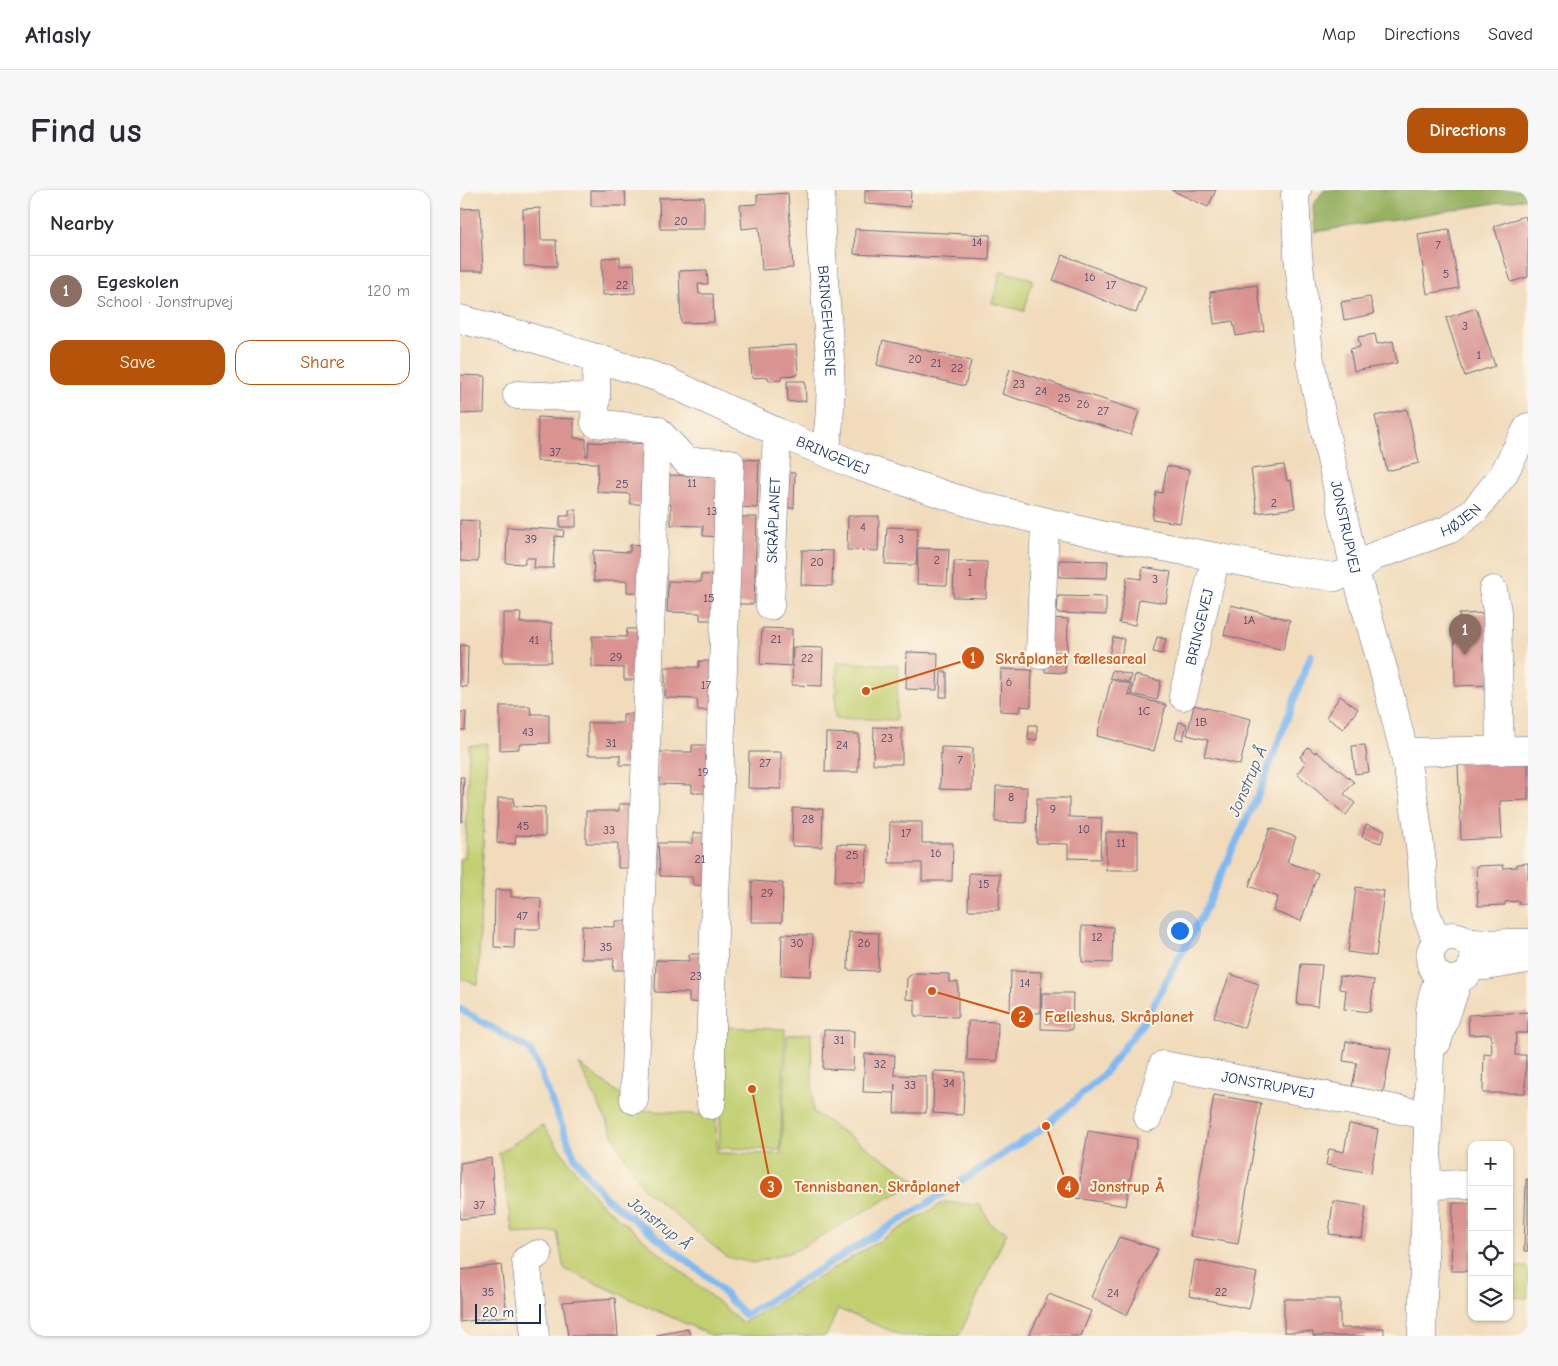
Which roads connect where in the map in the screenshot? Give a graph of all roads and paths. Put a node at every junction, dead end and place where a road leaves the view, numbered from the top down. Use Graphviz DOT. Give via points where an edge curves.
graph roads {
  1 [pos="821,190"];
  2 [pos="1290,192"];
  3 [pos="460,319"];
  4 [pos="597,358"];
  5 [pos="517,395"];
  6 [pos="596,398"];
  7 [pos="1528,427"];
  8 [pos="657,430"];
  9 [pos="777,432"];
  10 [pos="825,452"];
  11 [pos="1045,523"];
  12 [pos="1216,557"];
  13 [pos="1355,571"];
  14 [pos="1493,590"];
  15 [pos="770,606"];
  16 [pos="1040,655"];
  17 [pos="1183,696"];
  18 [pos="1528,750"];
  19 [pos="1500,751"];
  20 [pos="1404,752"];
  21 [pos="1528,943"];
  22 [pos="1454,957"];
  23 [pos="1528,960"];
  24 [pos="634,1100"];
  25 [pos="711,1105"];
  26 [pos="1427,1114"];
  27 [pos="1148,1117"];
  28 [pos="1468,1184"];
  29 [pos="1426,1185"];
  30 [pos="538,1254"];
  31 [pos="534,1336"];
  32 [pos="1422,1336"];
  1 -- 10 [label="street, BRINGEHUSENE" via="820,217 830,332 830,425"];
  2 -- 13 [label="street, JONSTRUPVEJ" via="1310,361"];
  3 -- 4 [label="street, BRINGEVEJ"];
  4 -- 6 [label="street"];
  4 -- 9 [label="street, BRINGEVEJ" via="660,378"];
  5 -- 6 [label="street"];
  6 -- 8 [label="street" via="595,423"];
  7 -- 13 [label="street, HØJEN" via="1503,475 1475,510 1450,529 1375,556"];
  8 -- 24 [label="street"];
  8 -- 25 [label="street" via="686,461 730,464 711,1020"];
  9 -- 10 [label="street, BRINGEVEJ"];
  9 -- 15 [label="street, SKRÅPLANET"];
  10 -- 11 [label="street, BRINGEVEJ" via="860,467 973,504"];
  11 -- 12 [label="street, BRINGEVEJ"];
  11 -- 16 [label="street"];
  12 -- 13 [label="street, BRINGEVEJ" via="1335,577"];
  12 -- 17 [label="street, BRINGEVEJ"];
  13 -- 20 [label="street, JONSTRUPVEJ"];
  14 -- 19 [label="street" via="1497,611"];
  18 -- 19 [label="street"];
  19 -- 20 [label="street"];
  20 -- 22 [label="street, JONSTRUPVEJ" via="1422,862 1424,908"];
  21 -- 22 [label="street" via="1479,945"];
  22 -- 23 [label="street" via="1499,965"];
  22 -- 26 [label="street" via="1432,993 1428,1013"];
  26 -- 27 [label="street, JONSTRUPVEJ" via="1163,1065"];
  26 -- 29 [label="street"];
  28 -- 29 [label="street"];
  29 -- 32 [label="street"];
  30 -- 31 [label="street" via="526,1260"];
}
